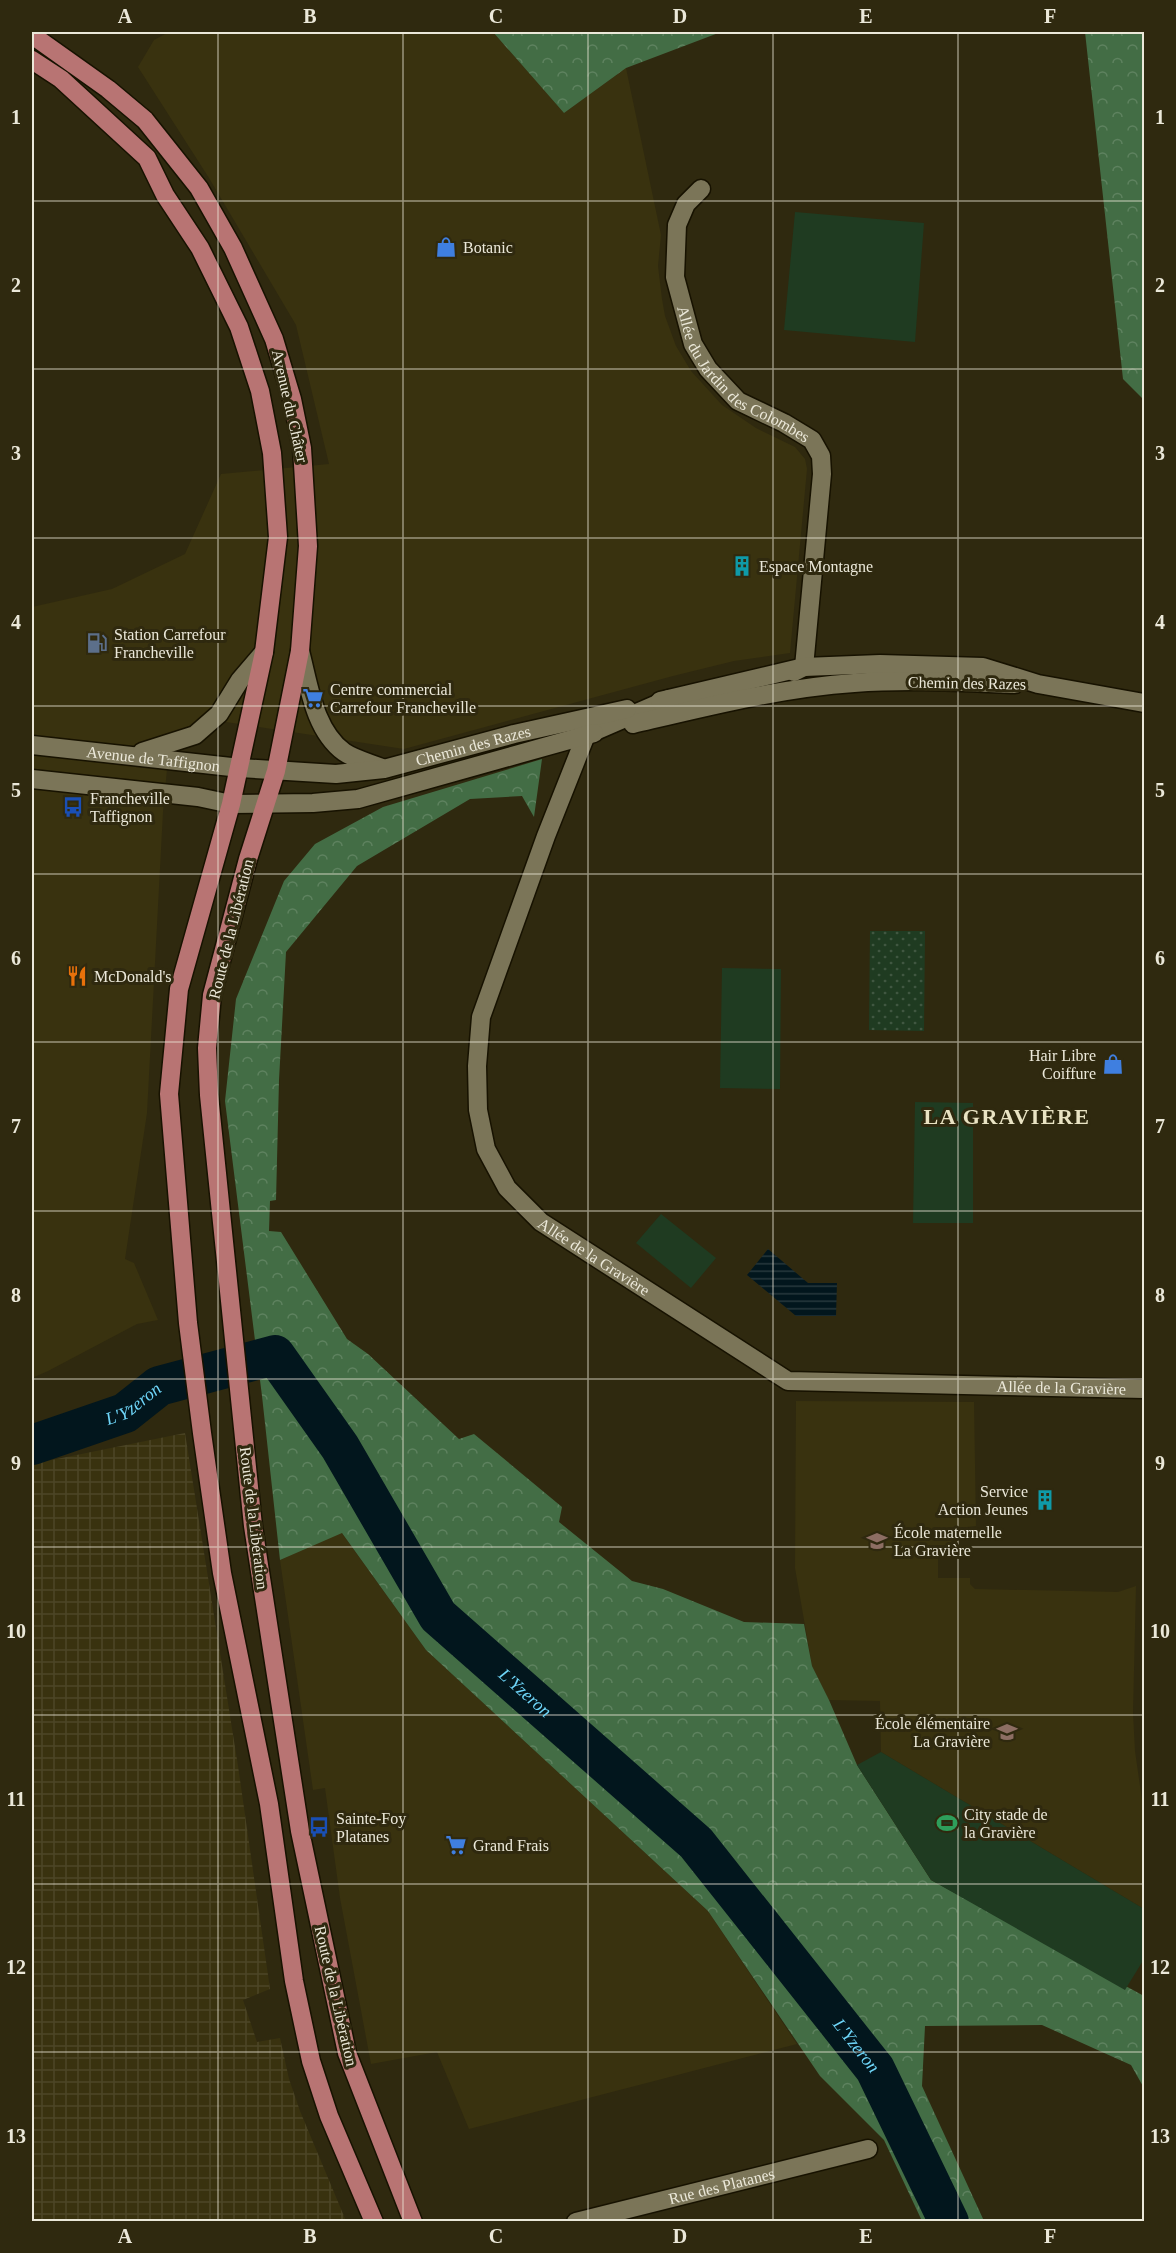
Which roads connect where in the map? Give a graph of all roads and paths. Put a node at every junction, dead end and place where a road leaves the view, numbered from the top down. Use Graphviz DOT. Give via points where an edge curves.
graph roads {
  1 [pos="32,35"];
  2 [pos="32,60"];
  3 [pos="164,142"];
  4 [pos="147,158"];
  5 [pos="701,189"];
  6 [pos="300,651"];
  7 [pos="264,652"];
  8 [pos="804,667"];
  9 [pos="1038,684"];
  10 [pos="669,699"];
  11 [pos="1144,703"];
  12 [pos="718,704"];
  13 [pos="585,735"];
  14 [pos="32,745"];
  15 [pos="134,755"];
  16 [pos="240,768"];
  17 [pos="384,769"];
  18 [pos="276,771"];
  19 [pos="32,779"];
  20 [pos="267,803"];
  21 [pos="231,804"];
  22 [pos="1144,1389"];
  23 [pos="868,2149"];
  24 [pos="374,2222"];
  25 [pos="413,2222"];
  26 [pos="576,2222"];
  1 -- 3 [label="main road, Avenue du Châter" via="108,89"];
  2 -- 4 [label="main road, Avenue du Châter" via="61,79"];
  3 -- 4 [label="main road"];
  3 -- 6 [label="main road, Avenue du Châter" via="199,189 233,248 274,339 292,399 302,448 307,510"];
  4 -- 7 [label="main road, Avenue du Châter" via="165,195 200,248 239,327 260,391 272,453 278,537"];
  5 -- 8 [label="street, Allée du Jardin des Colombes" via="686,204 677,225 675,278 693,344 708,369 738,401 812,440 821,456"];
  6 -- 17 [label="street" via="318,718 331,740 345,753"];
  6 -- 18 [label="main road, Avenue du Châter"];
  7 -- 15 [label="street" via="219,714 195,735"];
  7 -- 16 [label="main road, Avenue du Châter"];
  8 -- 9 [label="street, Chemin des Razes" via="983,667"];
  8 -- 10 [label="street, Chemin des Razes"];
  8 -- 12 [label="street, Chemin des Razes"];
  9 -- 11 [label="street, Chemin des Razes"];
  9 -- 12 [label="street, Chemin des Razes" via="926,680 853,683"];
  10 -- 13 [label="street, Chemin des Razes"];
  10 -- 17 [label="street, Chemin des Razes"];
  12 -- 13 [label="street, Chemin des Razes"];
  13 -- 20 [label="street, Chemin des Razes" via="358,799"];
  13 -- 22 [label="street, Allée de la Gravière" via="481,1017 478,1110 486,1149 507,1188 541,1222 788,1381"];
  14 -- 15 [label="street, Avenue de Taffignon"];
  15 -- 16 [label="street, Avenue de Taffignon"];
  16 -- 18 [label="street, Avenue de Taffignon"];
  16 -- 21 [label="main road, Avenue du Châter"];
  17 -- 18 [label="street, Chemin des Razes" via="336,774"];
  18 -- 20 [label="main road, Avenue du Châter"];
  19 -- 21 [label="street, Avenue de Taffignon"];
  20 -- 21 [label="street, Avenue de Taffignon"];
  20 -- 25 [label="main road, Route de la Libération" via="212,995 207,1048 231,1323 253,1526 300,1832 347,2054"];
  21 -- 24 [label="main road, Route de la Libération" via="179,989 169,1094 188,1323 222,1573 268,1804 302,2022 329,2116"];
  23 -- 26 [label="street, Rue des Platanes"];
}
